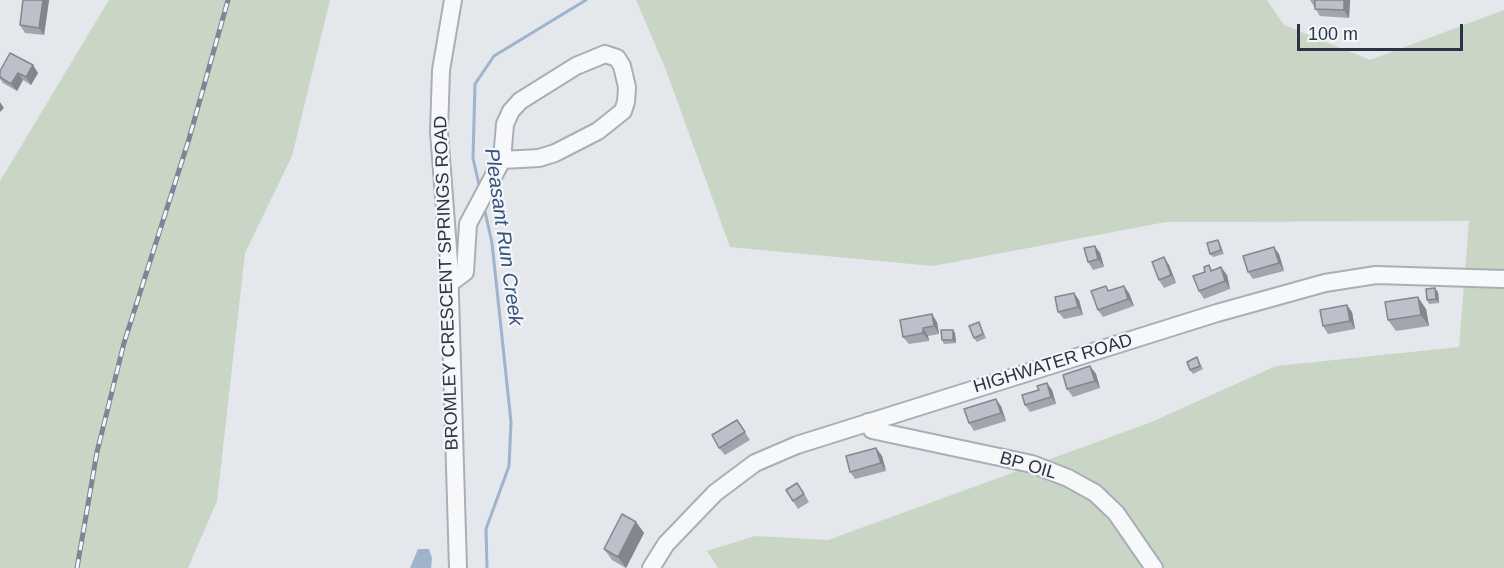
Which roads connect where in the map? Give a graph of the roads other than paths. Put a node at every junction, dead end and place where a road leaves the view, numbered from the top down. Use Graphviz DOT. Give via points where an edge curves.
graph roads {
  1 [pos="453,0"];
  2 [pos="502,160"];
  3 [pos="1504,279"];
  4 [pos="449,284"];
  5 [pos="868,422"];
  6 [pos="458,568"];
  7 [pos="651,568"];
  8 [pos="1154,568"];
  1 -- 4 [label="street, BROMLEY CRESCENT SPRINGS ROAD" via="441,70 440,132"];
  2 -- 2 [label="street" via="555,153 616,118 626,102 627,87 617,58 605,54 576,66 520,101 505,124"];
  2 -- 4 [label="street" via="466,232 465,272"];
  3 -- 5 [label="street, HIGHWATER ROAD" via="1376,275 1343,279 1217,313"];
  4 -- 6 [label="street, BROMLEY CRESCENT SPRINGS ROAD"];
  5 -- 7 [label="street, HIGHWATER ROAD" via="797,445 755,464 693,514"];
  5 -- 8 [label="street, BP OIL" via="872,430 1032,464 1068,478 1095,493 1116,513"];
}
